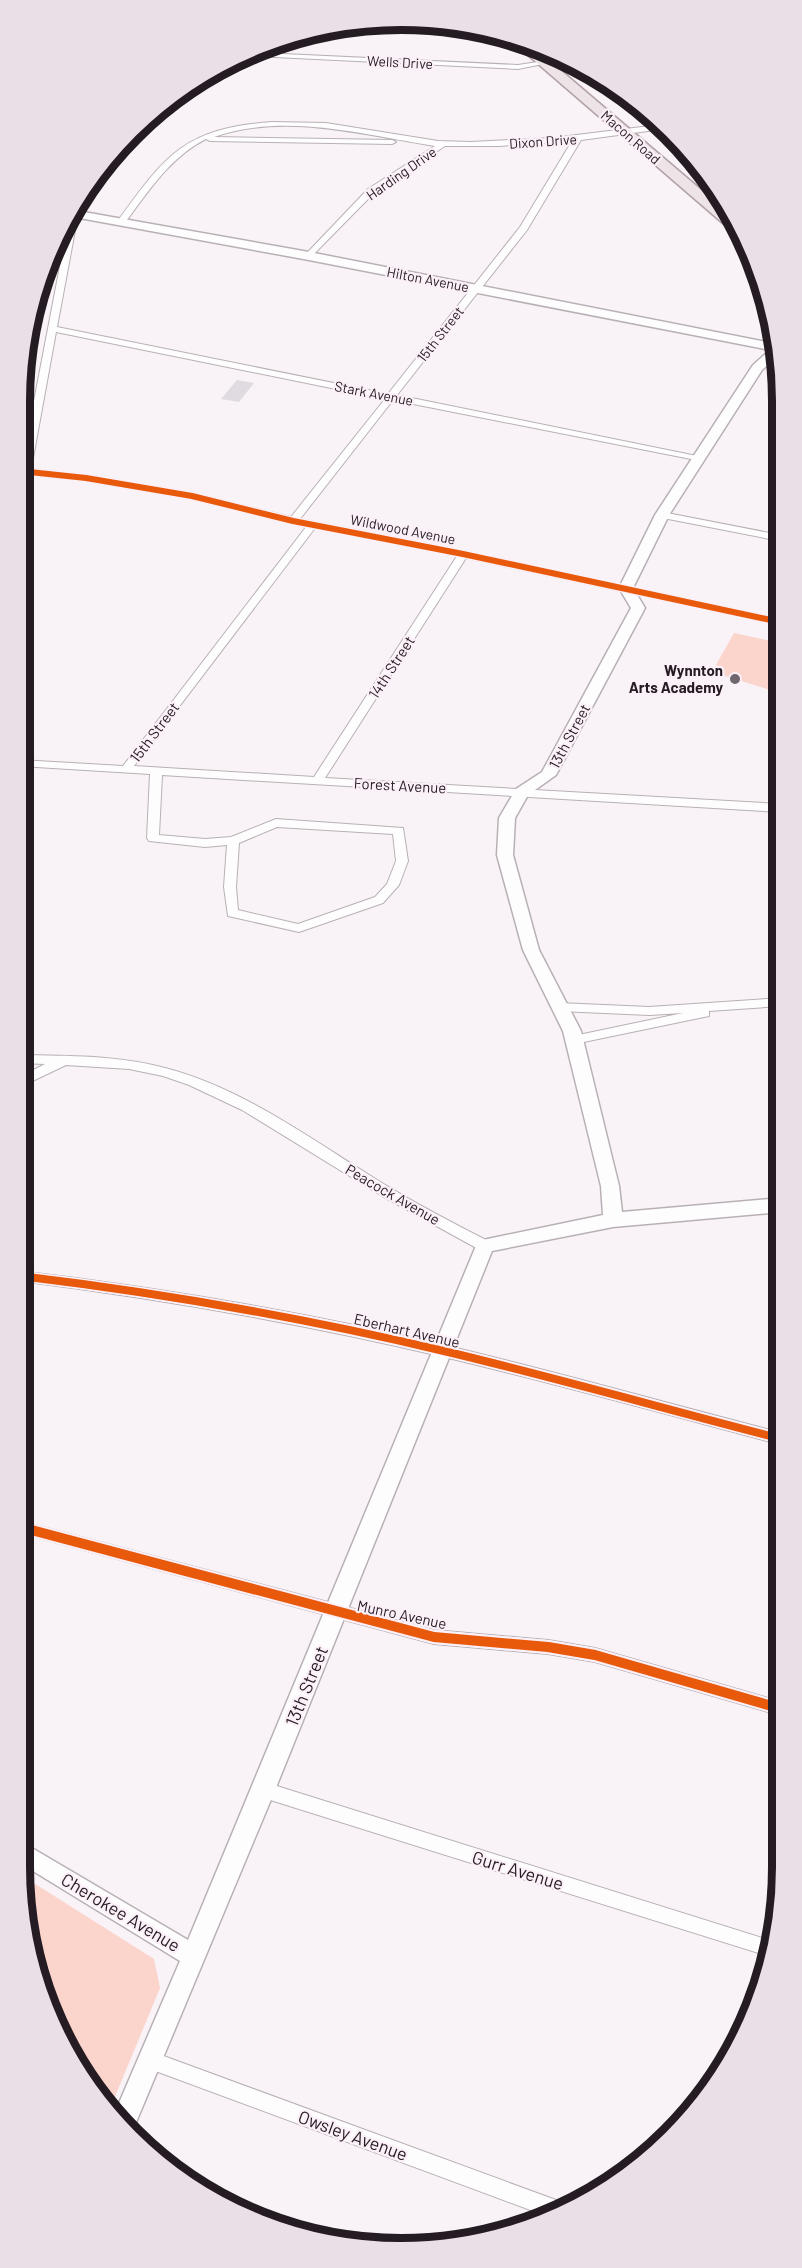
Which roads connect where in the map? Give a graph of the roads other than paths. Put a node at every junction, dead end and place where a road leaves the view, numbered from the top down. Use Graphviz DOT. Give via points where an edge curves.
graph roads {
  1 [pos="266,55"];
  2 [pos="535,55"];
  3 [pos="544,63"];
  4 [pos="652,128"];
  5 [pos="626,133"];
  6 [pos="200,139"];
  7 [pos="577,140"];
  8 [pos="424,143"];
  9 [pos="443,144"];
  10 [pos="721,214"];
  11 [pos="80,215"];
  12 [pos="121,222"];
  13 [pos="70,233"];
  14 [pos="309,256"];
  15 [pos="476,288"];
  16 [pos="51,328"];
  17 [pos="768,346"];
  18 [pos="769,356"];
  19 [pos="390,396"];
  20 [pos="30,432"];
  21 [pos="697,459"];
  22 [pos="30,472"];
  23 [pos="662,515"];
  24 [pos="293,521"];
  25 [pos="313,524"];
  26 [pos="772,536"];
  27 [pos="463,554"];
  28 [pos="626,588"];
  29 [pos="772,620"];
  30 [pos="30,764"];
  31 [pos="126,769"];
  32 [pos="156,771"];
  33 [pos="318,780"];
  34 [pos="522,792"];
  35 [pos="772,808"];
  36 [pos="233,841"];
  37 [pos="772,1003"];
  38 [pos="741,1005"];
  39 [pos="560,1007"];
  40 [pos="574,1040"];
  41 [pos="30,1059"];
  42 [pos="62,1061"];
  43 [pos="30,1077"];
  44 [pos="772,1206"];
  45 [pos="613,1220"];
  46 [pos="485,1246"];
  47 [pos="30,1277"];
  48 [pos="444,1351"];
  49 [pos="772,1436"];
  50 [pos="30,1530"];
  51 [pos="335,1613"];
  52 [pos="772,1705"];
  53 [pos="264,1790"];
  54 [pos="30,1857"];
  55 [pos="763,1946"];
  56 [pos="193,1956"];
  57 [pos="150,2060"];
  58 [pos="127,2117"];
  59 [pos="549,2207"];
  1 -- 3 [label="street, Wells Drive" via="518,67"];
  2 -- 3 [label="main road, Macon Road"];
  3 -- 5 [label="main road, Macon Road"];
  4 -- 5 [label="street, Dixon Drive"];
  5 -- 7 [label="street, Dixon Drive"];
  5 -- 10 [label="main road, Macon Road"];
  6 -- 8 [label="street, Dixon Drive"];
  6 -- 8 [label="street, Dixon Drive" via="239,128 315,126 402,136"];
  6 -- 12 [label="street, Dixon Drive" via="183,148"];
  7 -- 9 [label="street, Dixon Drive"];
  7 -- 15 [label="street, 15th Street" via="524,228"];
  8 -- 9 [label="street, Dixon Drive"];
  9 -- 14 [label="street, Harding Drive" via="371,191"];
  11 -- 12 [label="main road, Hilton Avenue"];
  12 -- 14 [label="main road, Hilton Avenue"];
  13 -- 16 [label="street"];
  14 -- 15 [label="main road, Hilton Avenue"];
  15 -- 17 [label="main road, Hilton Avenue"];
  15 -- 19 [label="street, 15th Street"];
  16 -- 19 [label="street, Stark Avenue"];
  16 -- 20 [label="street"];
  18 -- 21 [label="main road" via="757,368"];
  19 -- 21 [label="street, Stark Avenue"];
  19 -- 24 [label="street, 15th Street"];
  21 -- 23 [label="main road"];
  22 -- 24 [label="street, Wildwood Avenue" via="192,496"];
  23 -- 26 [label="street"];
  23 -- 28 [label="main road"];
  24 -- 25 [label="street, Wildwood Avenue"];
  25 -- 27 [label="street, Wildwood Avenue"];
  25 -- 31 [label="street, 15th Street"];
  27 -- 28 [label="street, Wildwood Avenue"];
  27 -- 33 [label="street, 14th Street"];
  28 -- 29 [label="street, Wildwood Avenue"];
  28 -- 34 [label="main road, 13th Street" via="638,608 548,775"];
  30 -- 31 [label="street, Forest Avenue"];
  31 -- 32 [label="street, Forest Avenue"];
  32 -- 33 [label="street, Forest Avenue"];
  32 -- 36 [label="street" via="153,838 205,843"];
  33 -- 34 [label="street, Forest Avenue"];
  34 -- 35 [label="street, Forest Avenue"];
  34 -- 39 [label="main road, 13th Street" via="507,818 505,855 531,950"];
  36 -- 36 [label="street" via="276,823 399,831 402,861 393,885 379,900 299,928 232,913"];
  37 -- 38 [label="street"];
  38 -- 39 [label="street" via="649,1011"];
  38 -- 40 [label="street"];
  39 -- 40 [label="main road, 13th Street"];
  40 -- 45 [label="main road, 13th Street" via="610,1186"];
  41 -- 42 [label="street, Peacock Avenue"];
  42 -- 43 [label="street"];
  42 -- 46 [label="street, Peacock Avenue" via="127,1064 166,1073 220,1093"];
  44 -- 45 [label="main road"];
  45 -- 46 [label="main road"];
  46 -- 48 [label="main road, 13th Street"];
  47 -- 48 [label="street, Eberhart Avenue" via="319,1324"];
  48 -- 49 [label="street, Eberhart Avenue"];
  48 -- 51 [label="main road, 13th Street"];
  50 -- 51 [label="street, Munro Avenue"];
  51 -- 52 [label="street, Munro Avenue" via="434,1637 595,1655"];
  51 -- 53 [label="main road, 13th Street"];
  53 -- 55 [label="street, Gurr Avenue"];
  53 -- 56 [label="main road, 13th Street"];
  54 -- 56 [label="main road, Cherokee Avenue"];
  56 -- 57 [label="main road, 13th Street"];
  57 -- 58 [label="main road, 13th Street"];
  57 -- 59 [label="street, Owsley Avenue"];
}
